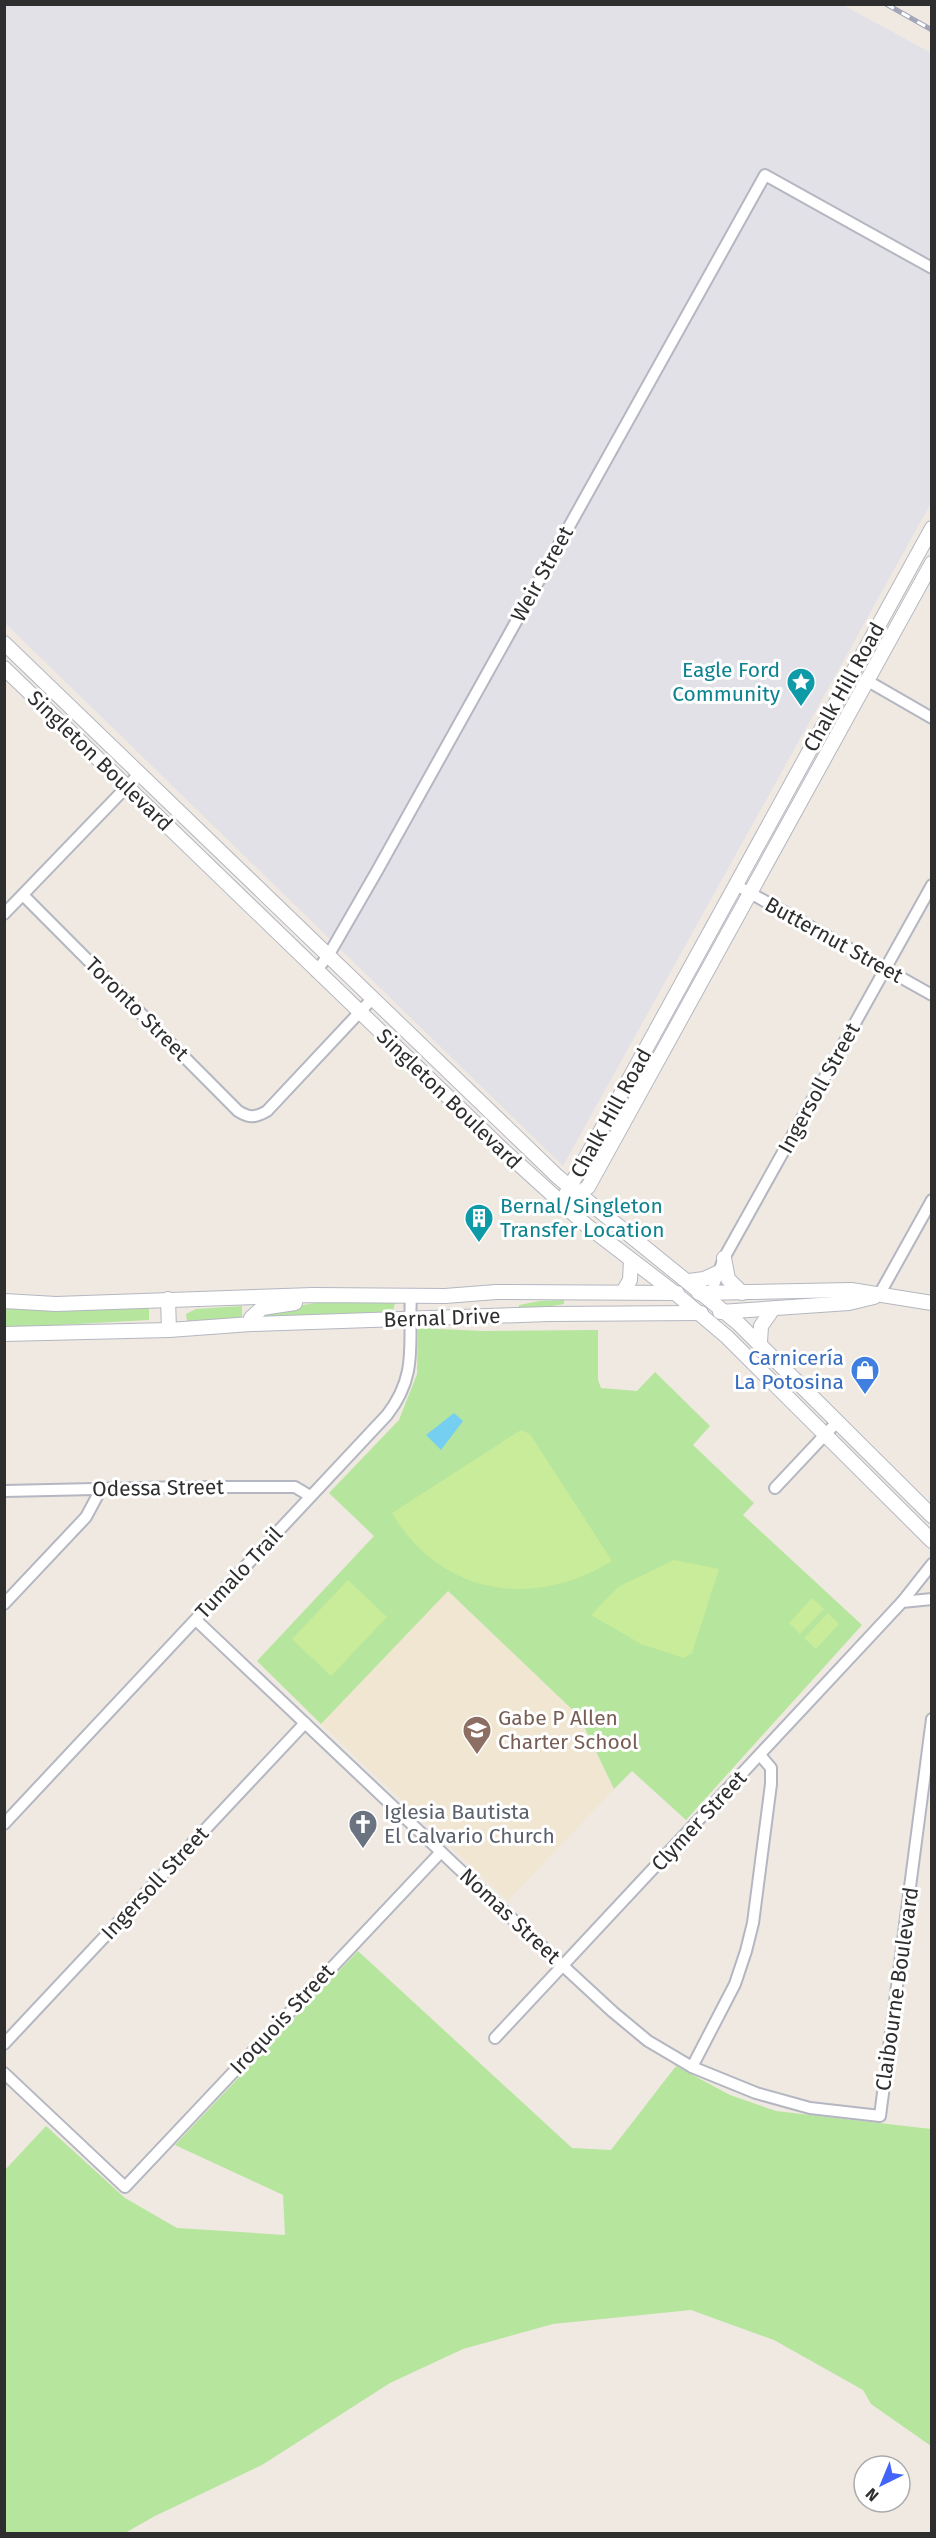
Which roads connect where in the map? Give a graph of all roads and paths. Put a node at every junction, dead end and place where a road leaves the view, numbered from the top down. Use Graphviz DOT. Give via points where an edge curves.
graph roads {
  1 [pos="932,268"];
  2 [pos="932,528"];
  3 [pos="916,556"];
  4 [pos="931,564"];
  5 [pos="4,643"];
  6 [pos="4,668"];
  7 [pos="866,680"];
  8 [pos="830,713"];
  9 [pos="81,718"];
  10 [pos="932,718"];
  11 [pos="844,721"];
  12 [pos="69,731"];
  13 [pos="814,742"];
  14 [pos="827,750"];
  15 [pos="139,774"];
  16 [pos="126,787"];
  17 [pos="736,885"];
  18 [pos="932,885"];
  19 [pos="750,894"];
  20 [pos="23,895"];
  21 [pos="4,914"];
  22 [pos="328,956"];
  23 [pos="885,969"];
  24 [pos="316,971"];
  25 [pos="932,995"];
  26 [pos="372,999"];
  27 [pos="359,1013"];
  28 [pos="574,1191"];
  29 [pos="932,1200"];
  30 [pos="561,1203"];
  31 [pos="724,1258"];
  32 [pos="631,1260"];
  33 [pos="717,1273"];
  34 [pos="689,1281"];
  35 [pos="623,1292"];
  36 [pos="675,1293"];
  37 [pos="707,1293"];
  38 [pos="742,1293"];
  39 [pos="314,1295"];
  40 [pos="411,1295"];
  41 [pos="879,1295"];
  42 [pos="168,1299"];
  43 [pos="4,1301"];
  44 [pos="932,1303"];
  45 [pos="773,1309"];
  46 [pos="726,1312"];
  47 [pos="700,1313"];
  48 [pos="410,1320"];
  49 [pos="251,1324"];
  50 [pos="169,1330"];
  51 [pos="4,1334"];
  52 [pos="760,1342"];
  53 [pos="837,1422"];
  54 [pos="824,1436"];
  55 [pos="775,1488"];
  56 [pos="101,1489"];
  57 [pos="4,1491"];
  58 [pos="309,1496"];
  59 [pos="932,1516"];
  60 [pos="932,1541"];
  61 [pos="932,1564"];
  62 [pos="932,1599"];
  63 [pos="902,1602"];
  64 [pos="4,1604"];
  65 [pos="196,1620"];
  66 [pos="932,1719"];
  67 [pos="305,1723"];
  68 [pos="760,1755"];
  69 [pos="4,1824"];
  70 [pos="441,1852"];
  71 [pos="564,1965"];
  72 [pos="495,2038"];
  73 [pos="4,2044"];
  74 [pos="692,2067"];
  75 [pos="4,2073"];
  76 [pos="879,2116"];
  1 -- 22 [label="street, Weir Street" via="765,175"];
  2 -- 3 [label="street, Chalk Hill Road"];
  3 -- 4 [label="street"];
  3 -- 8 [label="street, Chalk Hill Road"];
  4 -- 7 [label="street, Chalk Hill Road"];
  5 -- 9 [label="street, Singleton Boulevard"];
  6 -- 12 [label="street, Singleton Boulevard"];
  7 -- 10 [label="street"];
  7 -- 11 [label="street, Chalk Hill Road"];
  8 -- 11 [label="street"];
  8 -- 13 [label="street, Chalk Hill Road"];
  9 -- 12 [label="street"];
  9 -- 15 [label="street, Singleton Boulevard"];
  11 -- 14 [label="street, Chalk Hill Road"];
  12 -- 16 [label="street, Singleton Boulevard"];
  13 -- 14 [label="street"];
  13 -- 17 [label="street, Chalk Hill Road"];
  14 -- 19 [label="street, Chalk Hill Road"];
  15 -- 16 [label="street"];
  15 -- 22 [label="street, Singleton Boulevard"];
  16 -- 20 [label="street"];
  16 -- 24 [label="street, Singleton Boulevard"];
  17 -- 19 [label="street, Butternut Street"];
  17 -- 28 [label="street, Chalk Hill Road"];
  18 -- 23 [label="street, Ingersoll Street"];
  19 -- 23 [label="street, Butternut Street"];
  19 -- 28 [label="street, Chalk Hill Road" via="588,1186"];
  20 -- 21 [label="street"];
  20 -- 27 [label="street, Toronto Street" via="237,1111 254,1117 267,1111"];
  22 -- 24 [label="street, Weir Street"];
  22 -- 26 [label="street, Singleton Boulevard"];
  23 -- 25 [label="street, Butternut Street"];
  23 -- 31 [label="street, Ingersoll Street"];
  24 -- 27 [label="street, Singleton Boulevard"];
  26 -- 27 [label="street"];
  26 -- 28 [label="street, Singleton Boulevard"];
  27 -- 30 [label="street, Singleton Boulevard"];
  28 -- 30 [label="street, Chalk Hill Road"];
  28 -- 34 [label="street, Singleton Boulevard"];
  29 -- 41 [label="street"];
  30 -- 32 [label="street, Singleton Boulevard"];
  31 -- 33 [label="street, Ingersoll Street"];
  31 -- 38 [label="street" via="728,1279"];
  32 -- 35 [label="street" via="630,1280"];
  32 -- 36 [label="street, Singleton Boulevard"];
  33 -- 34 [label="street"];
  33 -- 37 [label="street, Ingersoll Street"];
  34 -- 37 [label="street, Singleton Boulevard"];
  35 -- 36 [label="street, Bernal Drive"];
  35 -- 40 [label="street, Bernal Drive"];
  36 -- 37 [label="street, Bernal Drive"];
  36 -- 47 [label="street, Singleton Boulevard"];
  37 -- 38 [label="street, Bernal Drive"];
  37 -- 46 [label="street, Singleton Boulevard"];
  38 -- 41 [label="street, Bernal Drive" via="851,1290"];
  39 -- 40 [label="street, Bernal Drive"];
  39 -- 42 [label="street, Bernal Drive"];
  39 -- 49 [label="street" via="297,1303 262,1308 251,1318"];
  40 -- 48 [label="street, Tumalo Trail"];
  41 -- 44 [label="street, Bernal Drive"];
  41 -- 45 [label="street, Bernal Drive" via="849,1303"];
  42 -- 43 [label="street, Bernal Drive" via="56,1304"];
  42 -- 50 [label="street"];
  45 -- 46 [label="street, Bernal Drive"];
  45 -- 52 [label="street" via="761,1326"];
  46 -- 47 [label="street, Bernal Drive"];
  46 -- 52 [label="street, Singleton Boulevard"];
  47 -- 48 [label="street, Bernal Drive"];
  47 -- 54 [label="street, Singleton Boulevard" via="773,1380"];
  48 -- 49 [label="street, Bernal Drive"];
  48 -- 58 [label="street, Tumalo Trail" via="408,1377 397,1403"];
  49 -- 50 [label="street, Bernal Drive"];
  50 -- 51 [label="street, Bernal Drive"];
  52 -- 53 [label="street, Singleton Boulevard"];
  53 -- 54 [label="street"];
  53 -- 59 [label="street, Singleton Boulevard"];
  54 -- 55 [label="street"];
  54 -- 60 [label="street, Singleton Boulevard"];
  56 -- 57 [label="street, Odessa Street"];
  56 -- 58 [label="street, Odessa Street" via="295,1487"];
  56 -- 64 [label="street" via="86,1517"];
  58 -- 65 [label="street, Tumalo Trail"];
  61 -- 63 [label="street, Clymer Street"];
  62 -- 63 [label="street"];
  63 -- 68 [label="street, Clymer Street"];
  65 -- 67 [label="street, Nomas Street"];
  65 -- 69 [label="street, Tumalo Trail"];
  66 -- 76 [label="street, Claibourne Boulevard"];
  67 -- 70 [label="street, Nomas Street"];
  67 -- 73 [label="street, Ingersoll Street"];
  68 -- 71 [label="street, Clymer Street"];
  68 -- 74 [label="street" via="771,1768 771,1784 753,1923 735,1984"];
  70 -- 71 [label="street, Nomas Street"];
  70 -- 75 [label="street, Iroquois Street" via="125,2187"];
  71 -- 72 [label="street, Clymer Street"];
  71 -- 74 [label="street, Nomas Street" via="648,2041"];
  74 -- 76 [label="street, Nomas Street" via="756,2093 810,2108"];
}
